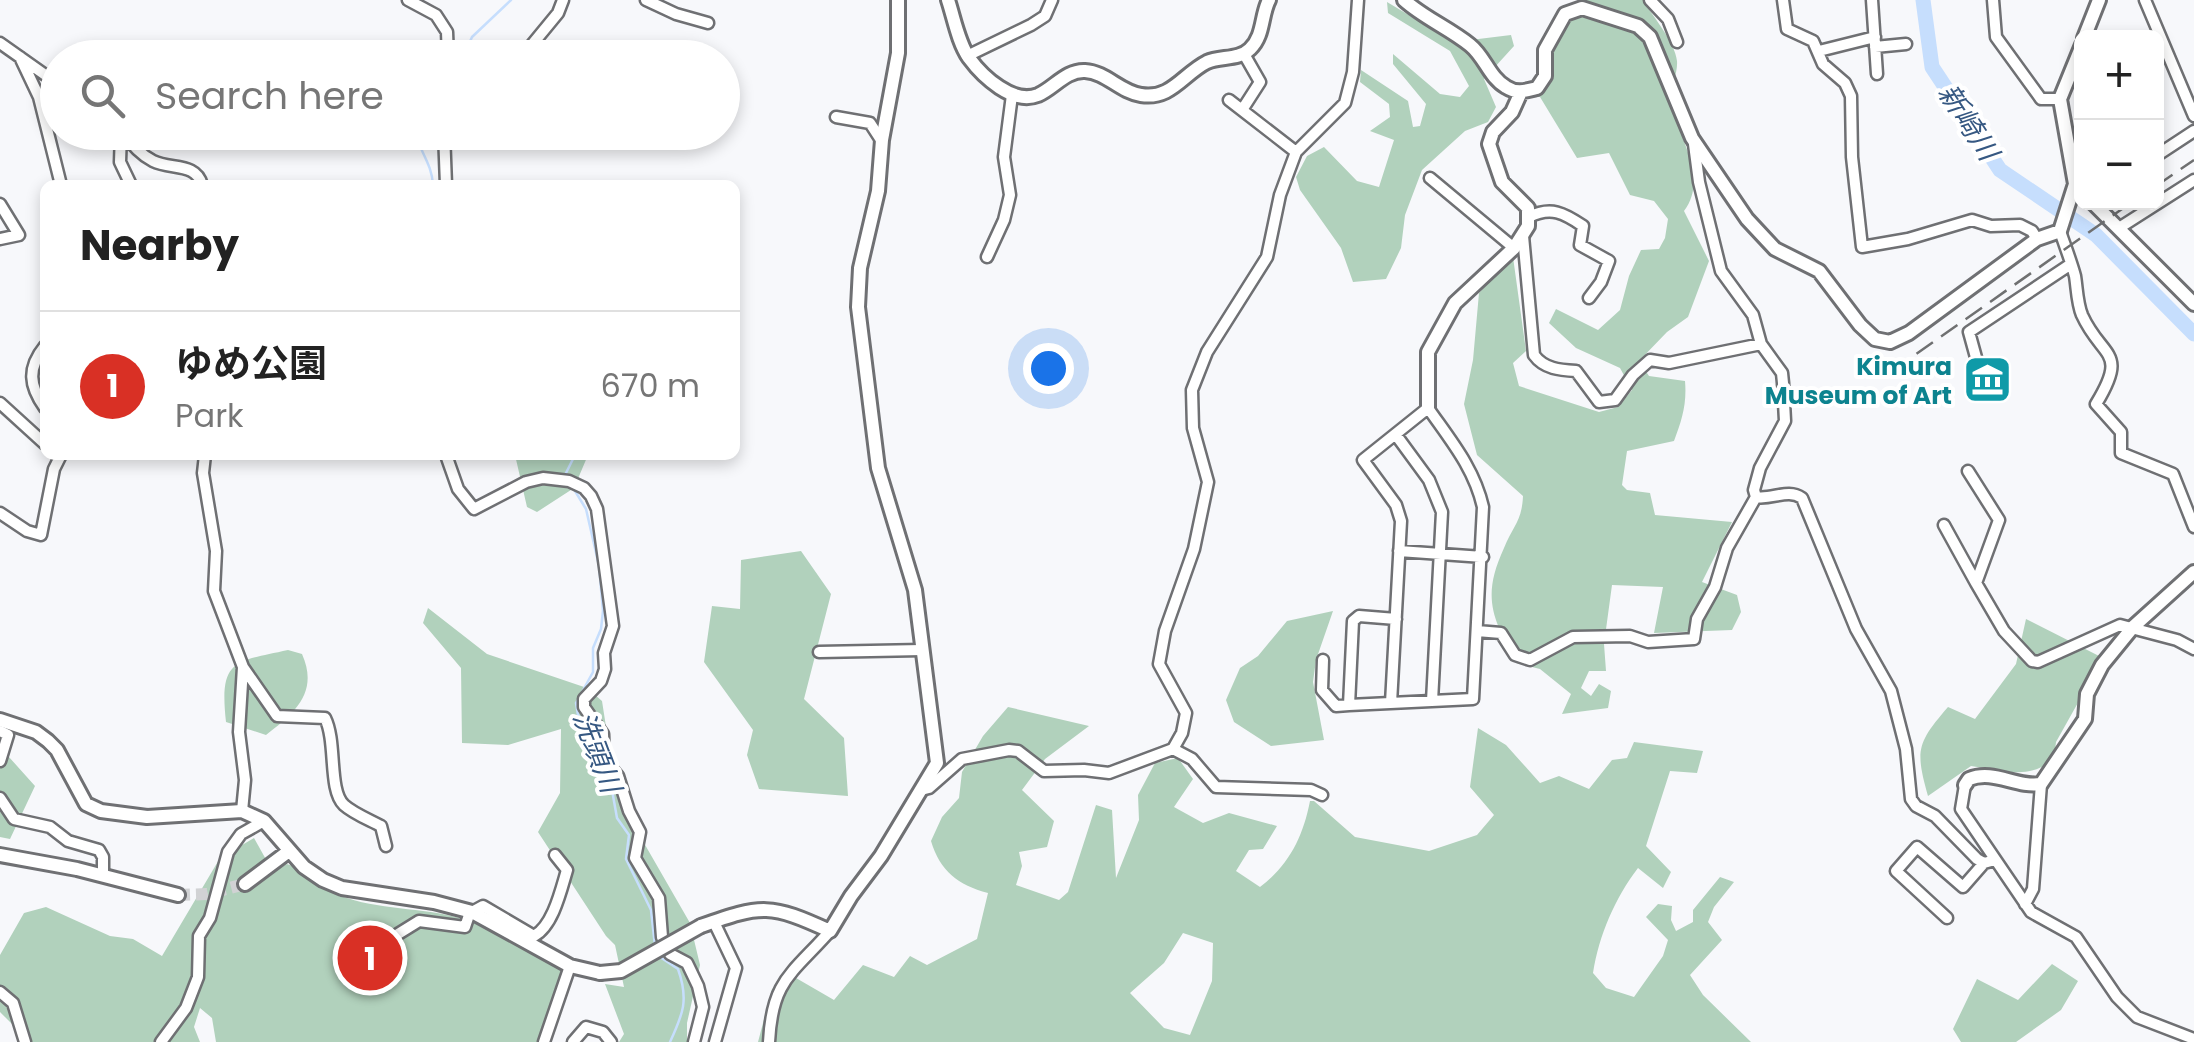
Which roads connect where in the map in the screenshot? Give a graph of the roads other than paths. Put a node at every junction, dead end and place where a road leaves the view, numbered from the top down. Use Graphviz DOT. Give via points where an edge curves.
graph roads {
  1 [pos="408,0"];
  2 [pos="562,0"];
  3 [pos="646,0"];
  4 [pos="898,0"];
  5 [pos="948,0"];
  6 [pos="1052,0"];
  7 [pos="1266,0"];
  8 [pos="1358,0"];
  9 [pos="1404,0"];
  10 [pos="1650,0"];
  11 [pos="1783,0"];
  12 [pos="1872,0"];
  13 [pos="1993,0"];
  14 [pos="2099,0"];
  15 [pos="2145,0"];
  16 [pos="708,23"];
  17 [pos="2087,30"];
  18 [pos="447,40"];
  19 [pos="536,40"];
  20 [pos="1677,42"];
  21 [pos="1875,42"];
  22 [pos="0,43"];
  23 [pos="1906,44"];
  24 [pos="1819,51"];
  25 [pos="1244,54"];
  26 [pos="967,56"];
  27 [pos="20,58"];
  28 [pos="2074,65"];
  29 [pos="40,72"];
  30 [pos="1878,74"];
  31 [pos="1521,92"];
  32 [pos="1012,96"];
  33 [pos="40,100"];
  34 [pos="1229,100"];
  35 [pos="2060,100"];
  36 [pos="1242,110"];
  37 [pos="2194,116"];
  38 [pos="836,117"];
  39 [pos="2194,131"];
  40 [pos="1692,138"];
  41 [pos="882,140"];
  42 [pos="52,150"];
  43 [pos="121,150"];
  44 [pos="141,150"];
  45 [pos="445,150"];
  46 [pos="2164,151"];
  47 [pos="1296,152"];
  48 [pos="2074,168"];
  49 [pos="1430,178"];
  50 [pos="60,180"];
  51 [pos="129,180"];
  52 [pos="201,180"];
  53 [pos="446,180"];
  54 [pos="2194,180"];
  55 [pos="2074,194"];
  56 [pos="0,204"];
  57 [pos="2100,210"];
  58 [pos="1529,217"];
  59 [pos="2061,228"];
  60 [pos="2119,228"];
  61 [pos="1523,236"];
  62 [pos="0,239"];
  63 [pos="2037,239"];
  64 [pos="1514,248"];
  65 [pos="987,257"];
  66 [pos="2072,264"];
  67 [pos="1589,298"];
  68 [pos="2194,304"];
  69 [pos="1761,344"];
  70 [pos="40,352"];
  71 [pos="1977,360"];
  72 [pos="40,401"];
  73 [pos="0,403"];
  74 [pos="1428,408"];
  75 [pos="1396,436"];
  76 [pos="40,439"];
  77 [pos="58,460"];
  78 [pos="204,460"];
  79 [pos="448,460"];
  80 [pos="1968,471"];
  81 [pos="1756,498"];
  82 [pos="0,512"];
  83 [pos="1944,525"];
  84 [pos="2194,526"];
  85 [pos="1399,551"];
  86 [pos="1441,554"];
  87 [pos="1482,557"];
  88 [pos="2194,572"];
  89 [pos="1976,583"];
  90 [pos="1396,619"];
  91 [pos="2133,626"];
  92 [pos="1477,631"];
  93 [pos="922,650"];
  94 [pos="2194,650"];
  95 [pos="818,652"];
  96 [pos="1323,660"];
  97 [pos="243,667"];
  98 [pos="1432,701"];
  99 [pos="1391,703"];
  100 [pos="1349,705"];
  101 [pos="0,720"];
  102 [pos="0,731"];
  103 [pos="1173,749"];
  104 [pos="0,761"];
  105 [pos="2041,784"];
  106 [pos="1964,785"];
  107 [pos="920,790"];
  108 [pos="1322,796"];
  109 [pos="0,798"];
  110 [pos="242,811"];
  111 [pos="264,821"];
  112 [pos="386,846"];
  113 [pos="290,851"];
  114 [pos="0,855"];
  115 [pos="555,856"];
  116 [pos="1990,862"];
  117 [pos="102,874"];
  118 [pos="246,884"];
  119 [pos="178,895"];
  120 [pos="2025,904"];
  121 [pos="471,912"];
  122 [pos="1947,918"];
  123 [pos="708,924"];
  124 [pos="830,930"];
  125 [pos="398,934"];
  126 [pos="570,966"];
  127 [pos="0,992"];
  128 [pos="2194,1040"];
  129 [pos="25,1042"];
  130 [pos="161,1042"];
  131 [pos="544,1042"];
  132 [pos="573,1042"];
  133 [pos="611,1042"];
  134 [pos="694,1042"];
  135 [pos="715,1042"];
  136 [pos="769,1042"];
  1 -- 18 [label="street" via="436,15"];
  2 -- 19 [label="street"];
  3 -- 16 [label="street"];
  4 -- 41 [label="street" via="898,53"];
  5 -- 26 [label="street"];
  6 -- 26 [label="street" via="1031,25"];
  7 -- 25 [label="street" via="1259,36"];
  8 -- 47 [label="street" via="1345,102"];
  9 -- 31 [label="street" via="1474,47 1495,78"];
  10 -- 20 [label="street"];
  11 -- 24 [label="street" via="1787,30 1806,36"];
  12 -- 21 [label="street"];
  13 -- 35 [label="street" via="1996,38 2041,99"];
  14 -- 17 [label="street"];
  15 -- 37 [label="street"];
  21 -- 23 [label="street"];
  21 -- 24 [label="street"];
  21 -- 30 [label="street"];
  22 -- 27 [label="street"];
  24 -- 63 [label="street" via="1851,96 1862,247 1972,220 2020,225"];
  25 -- 32 [label="street" via="1210,60 1170,92 1144,96 1083,70 1028,98"];
  25 -- 36 [label="street" via="1260,82"];
  26 -- 32 [label="street"];
  27 -- 29 [label="street"];
  27 -- 33 [label="street"];
  28 -- 35 [label="street"];
  31 -- 40 [label="street" via="1537,88 1545,76 1554,28 1582,8 1638,26 1650,38"];
  31 -- 58 [label="street" via="1489,144 1502,182"];
  32 -- 65 [label="street" via="1004,158 1010,195"];
  34 -- 36 [label="street"];
  35 -- 48 [label="street"];
  36 -- 47 [label="street"];
  38 -- 41 [label="street" via="870,123"];
  39 -- 46 [label="street"];
  40 -- 63 [label="street" via="1776,250 1819,271 1875,339 1890,342 1910,333"];
  40 -- 69 [label="street" via="1721,271 1753,315"];
  41 -- 93 [label="street" via="858,306 878,468 915,590"];
  42 -- 50 [label="street"];
  43 -- 51 [label="street"];
  44 -- 52 [label="street"];
  45 -- 53 [label="street"];
  47 -- 103 [label="street" via="1267,257 1192,390 1193,428 1208,482 1189,570 1161,648 1161,672 1187,717"];
  49 -- 64 [label="street"];
  54 -- 60 [label="street"];
  55 -- 59 [label="street"];
  56 -- 62 [label="street" via="19,235"];
  57 -- 60 [label="street"];
  58 -- 61 [label="street"];
  58 -- 67 [label="street" via="1544,210 1564,213 1584,226 1580,245 1608,261"];
  59 -- 63 [label="street"];
  59 -- 66 [label="street"];
  60 -- 68 [label="street"];
  61 -- 64 [label="street"];
  61 -- 69 [label="street" via="1534,355 1556,370 1576,371 1599,402 1615,400 1650,360 1669,363"];
  64 -- 74 [label="street" via="1454,303 1428,352"];
  66 -- 71 [label="street" via="1969,332"];
  66 -- 84 [label="street" via="2082,314 2112,366 2096,404 2121,432 2121,453 2172,474"];
  69 -- 81 [label="street" via="1782,373 1785,421 1760,468"];
  70 -- 72 [label="street" via="31,376"];
  73 -- 76 [label="street"];
  74 -- 75 [label="street"];
  74 -- 87 [label="street" via="1477,483"];
  75 -- 85 [label="street" via="1363,460 1400,515"];
  75 -- 86 [label="street" via="1438,496"];
  77 -- 82 [label="street" via="41,535"];
  78 -- 97 [label="street" via="214,590"];
  79 -- 134 [label="street" via="458,490 474,509 543,478 584,488 598,509 613,626 602,681 584,707 603,734 604,760 618,776 640,832 636,858 659,898 662,937 670,954 688,963 698,986 702,1007"];
  80 -- 89 [label="street" via="1999,520"];
  81 -- 92 [label="street" via="1728,548 1694,639 1572,637 1530,660 1515,655 1501,633"];
  81 -- 116 [label="street" via="1802,498 1856,629 1891,691 1910,799"];
  83 -- 89 [label="street"];
  85 -- 86 [label="street"];
  85 -- 90 [label="street"];
  86 -- 87 [label="street"];
  86 -- 98 [label="street"];
  87 -- 92 [label="street"];
  88 -- 91 [label="street"];
  89 -- 91 [label="street" via="2004,630 2038,662 2120,625"];
  90 -- 99 [label="street"];
  90 -- 100 [label="street" via="1353,621"];
  91 -- 94 [label="street"];
  91 -- 105 [label="street" via="2092,681 2086,718"];
  92 -- 98 [label="street" via="1472,698"];
  93 -- 95 [label="street"];
  93 -- 107 [label="street" via="937,763"];
  96 -- 100 [label="street" via="1322,690 1336,706"];
  97 -- 110 [label="street"];
  97 -- 112 [label="street" via="276,716 325,718 334,739 336,793 345,806 381,826"];
  98 -- 99 [label="street"];
  99 -- 100 [label="street"];
  101 -- 110 [label="street" via="48,741 78,794 101,812 147,817"];
  102 -- 104 [label="street" via="8,735"];
  103 -- 107 [label="street" via="1109,774 1044,771 1018,751 999,751 962,760"];
  103 -- 108 [label="street" via="1216,786"];
  105 -- 106 [label="street" via="1984,775"];
  105 -- 120 [label="street" via="2033,889"];
  106 -- 116 [label="street" via="1961,809"];
  107 -- 124 [label="street"];
  109 -- 117 [label="street" via="14,819 98,850"];
  110 -- 111 [label="street"];
  111 -- 113 [label="street"];
  111 -- 130 [label="street" via="241,834 228,852 199,936 198,976 186,1008"];
  113 -- 118 [label="street"];
  113 -- 121 [label="street" via="304,868 342,888"];
  114 -- 117 [label="street"];
  115 -- 121 [label="street" via="567,870 541,932 534,936 483,906"];
  116 -- 120 [label="street"];
  116 -- 122 [label="street" via="1963,887 1917,847 1896,871"];
  117 -- 119 [label="street"];
  120 -- 128 [label="street" via="2080,942 2137,1017"];
  121 -- 125 [label="street" via="465,927 420,921"];
  121 -- 126 [label="street"];
  123 -- 124 [label="street" via="771,909"];
  123 -- 126 [label="street, bridge" via="621,971"];
  123 -- 135 [label="street" via="736,968"];
  124 -- 136 [label="street" via="779,986"];
  126 -- 131 [label="street"];
  127 -- 129 [label="street" via="13,1004"];
  132 -- 133 [label="street" via="590,1027"];
}
